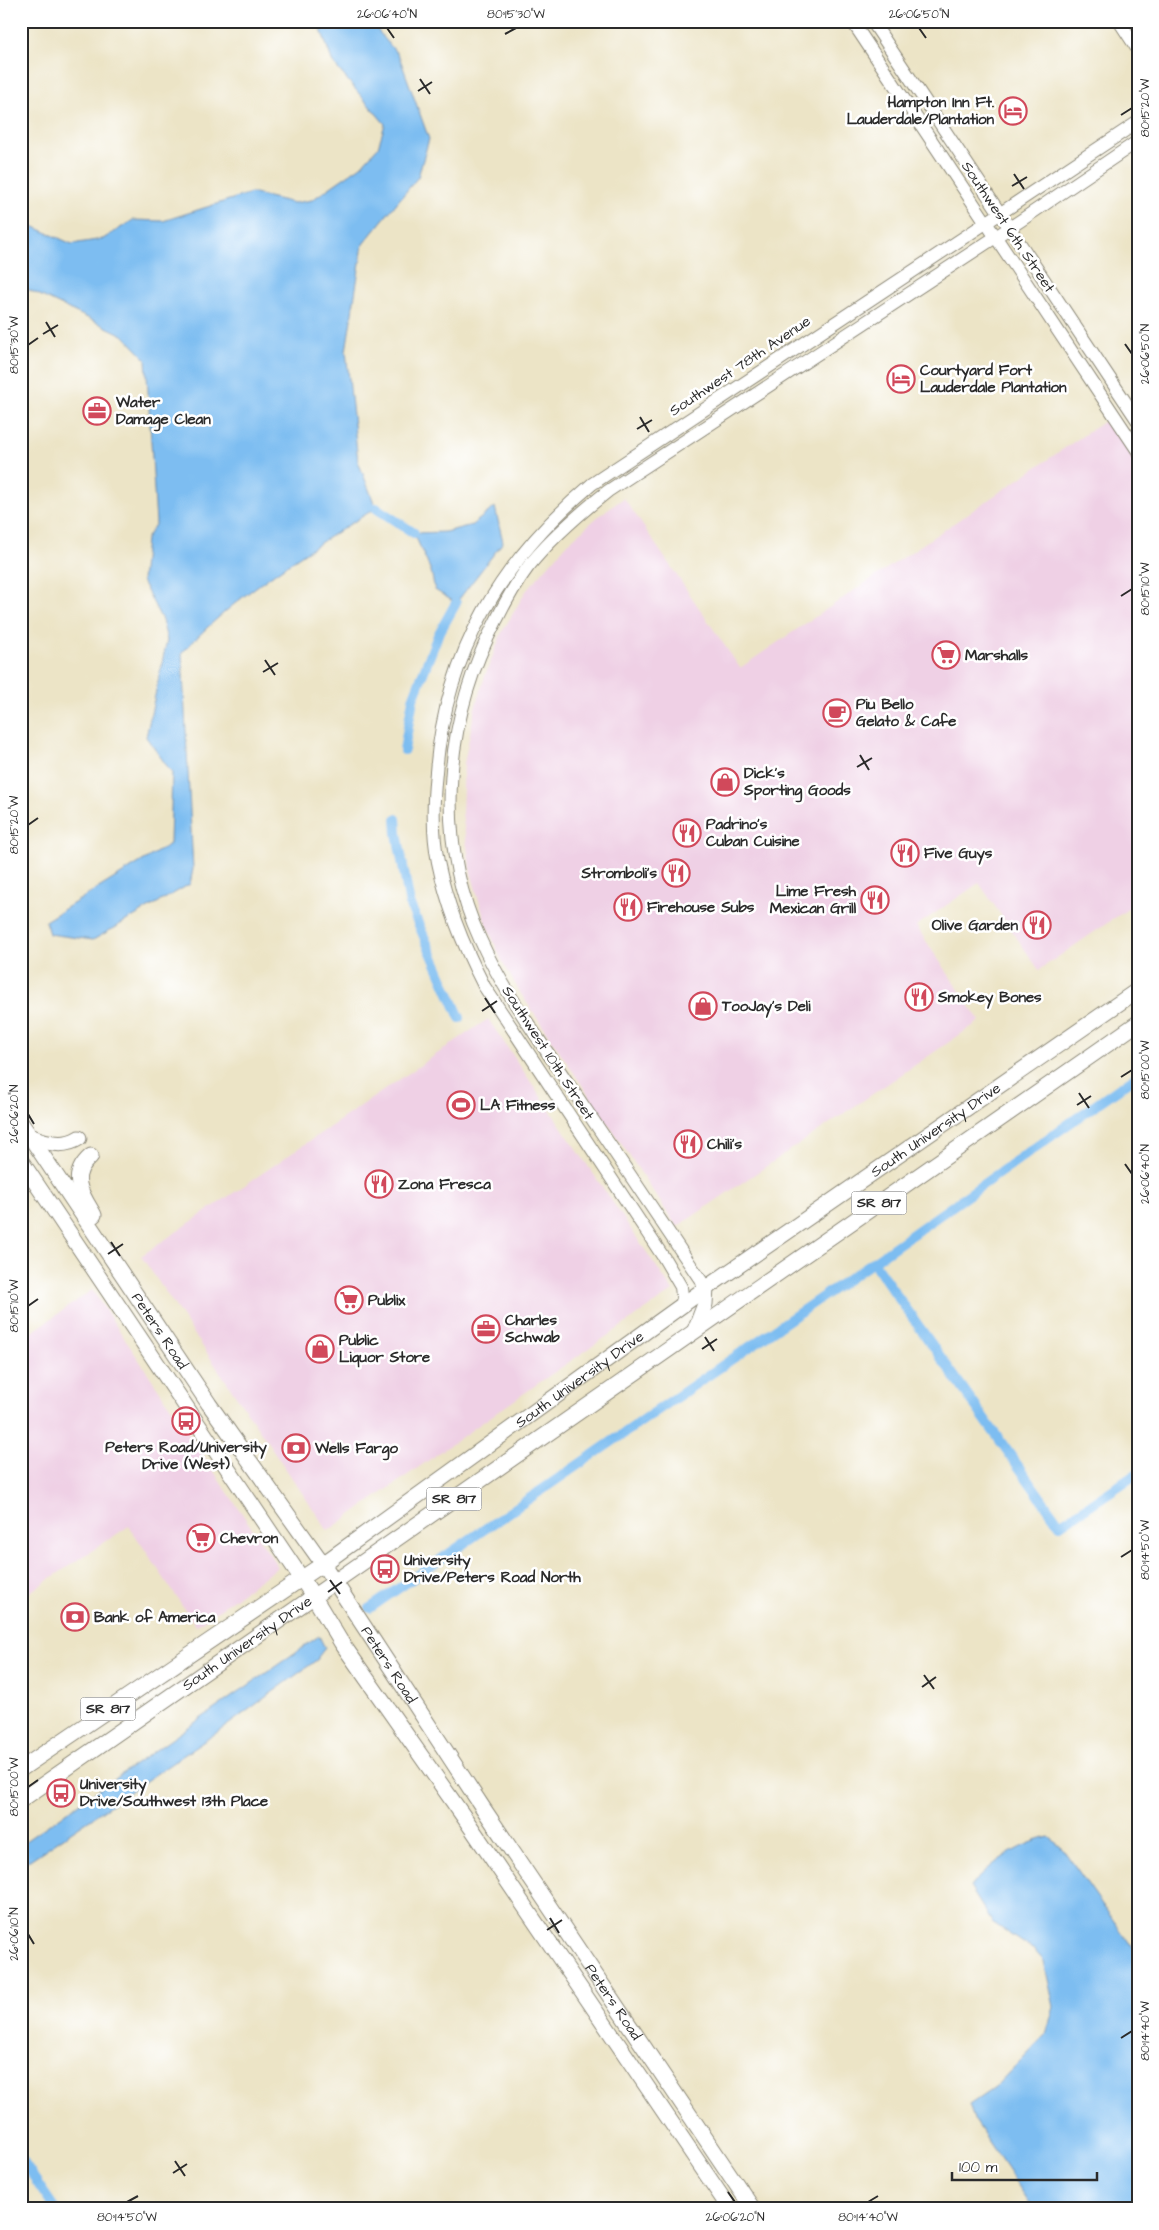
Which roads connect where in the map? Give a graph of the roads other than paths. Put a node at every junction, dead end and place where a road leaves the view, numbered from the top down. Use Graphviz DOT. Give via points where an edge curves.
graph roads {
  1 [pos="852,21"];
  2 [pos="872,21"];
  3 [pos="1119,21"];
  4 [pos="1138,50"];
  5 [pos="1138,122"];
  6 [pos="1138,141"];
  7 [pos="1000,215"];
  8 [pos="986,224"];
  9 [pos="1009,228"];
  10 [pos="995,238"];
  11 [pos="1138,421"];
  12 [pos="1138,451"];
  13 [pos="641,452"];
  14 [pos="625,462"];
  15 [pos="626,481"];
  16 [pos="608,491"];
  17 [pos="433,801"];
  18 [pos="1138,990"];
  19 [pos="1138,1023"];
  20 [pos="21,1123"];
  21 [pos="30,1136"];
  22 [pos="79,1138"];
  23 [pos="91,1156"];
  24 [pos="21,1160"];
  25 [pos="106,1251"];
  26 [pos="706,1288"];
  27 [pos="683,1304"];
  28 [pos="695,1330"];
  29 [pos="322,1564"];
  30 [pos="301,1578"];
  31 [pos="335,1583"];
  32 [pos="314,1597"];
  33 [pos="21,1769"];
  34 [pos="21,1800"];
  35 [pos="730,2209"];
  36 [pos="753,2209"];
  1 -- 8 [label="street, Southwest 6th Street"];
  2 -- 7 [label="street, Southwest 6th Street"];
  3 -- 4 [label="street"];
  5 -- 7 [label="street, Southwest 78th Avenue"];
  6 -- 9 [label="street"];
  7 -- 8 [label="street, Southwest 78th Avenue"];
  7 -- 9 [label="street, Southwest 6th Street"];
  8 -- 10 [label="street, Southwest 6th Street"];
  8 -- 13 [label="street, Southwest 78th Avenue"];
  9 -- 10 [label="street"];
  9 -- 11 [label="street, Southwest 6th Street"];
  10 -- 12 [label="street, Southwest 6th Street"];
  10 -- 15 [label="street" via="808,358"];
  13 -- 14 [label="street, Southwest 78th Avenue"];
  13 -- 15 [label="street"];
  14 -- 16 [label="street"];
  14 -- 17 [label="street, Southwest 78th Avenue" via="592,484 536,537 499,584 479,618 450,690 438,742"];
  15 -- 16 [label="street"];
  16 -- 26 [label="street, Southwest 10th Street" via="572,520 528,566 484,644 465,695 454,744 450,793 455,859 479,938 500,978"];
  17 -- 27 [label="street, Southwest 10th Street" via="438,862 463,945 484,986 679,1283"];
  18 -- 26 [label="main road, South University Drive / SR 817"];
  19 -- 28 [label="main road, South University Drive / SR 817"];
  20 -- 21 [label="main road, Peters Road"];
  21 -- 22 [label="main road" via="60,1144"];
  21 -- 25 [label="main road, Peters Road"];
  23 -- 25 [label="main road" via="80,1169 78,1178 81,1193 104,1232"];
  24 -- 30 [label="main road, Peters Road"];
  25 -- 29 [label="main road, Peters Road"];
  26 -- 27 [label="main road, South University Drive / SR 817"];
  26 -- 28 [label="main road" via="705,1304"];
  27 -- 29 [label="main road, South University Drive / SR 817"];
  28 -- 31 [label="main road, South University Drive / SR 817"];
  29 -- 30 [label="main road, South University Drive / SR 817"];
  29 -- 31 [label="main road, Peters Road"];
  30 -- 32 [label="main road, Peters Road"];
  30 -- 33 [label="main road, South University Drive / SR 817"];
  31 -- 32 [label="main road, South University Drive / SR 817"];
  31 -- 36 [label="main road, Peters Road"];
  32 -- 34 [label="main road, South University Drive / SR 817"];
  32 -- 35 [label="main road, Peters Road"];
}
